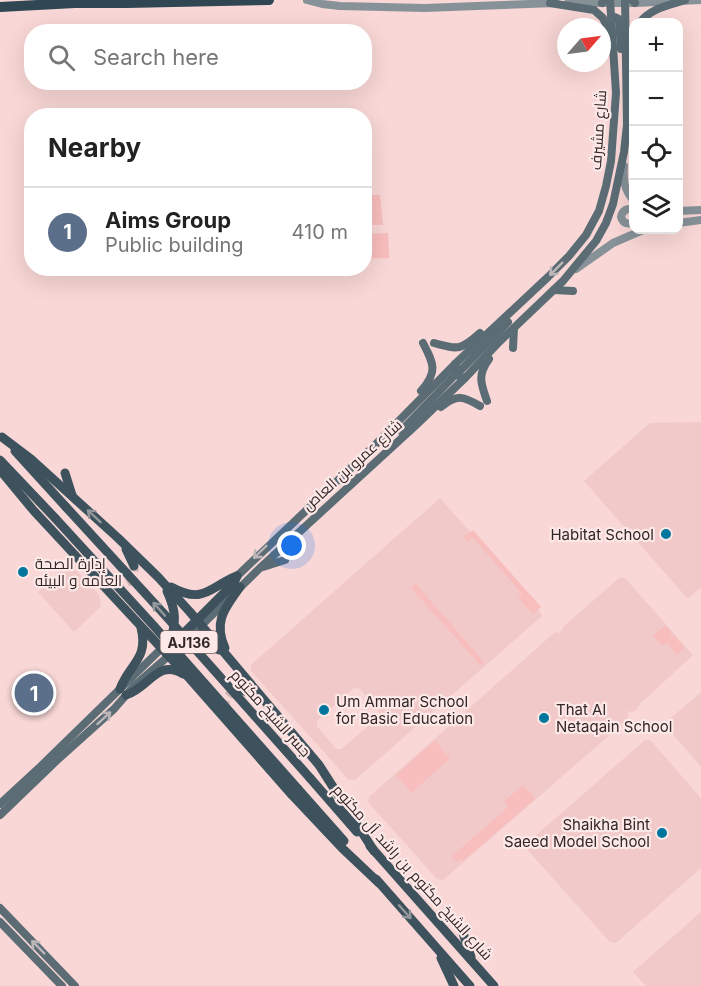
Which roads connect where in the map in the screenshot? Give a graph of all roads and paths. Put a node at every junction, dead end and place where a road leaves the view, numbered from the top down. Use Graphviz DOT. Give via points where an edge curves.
graph roads {
  1 [pos="269,0"];
  2 [pos="307,0"];
  3 [pos="560,0"];
  4 [pos="685,0"];
  5 [pos="701,0"];
  6 [pos="608,1"];
  7 [pos="628,1"];
  8 [pos="550,3"];
  9 [pos="0,7"];
  10 [pos="611,18"];
  11 [pos="643,18"];
  12 [pos="611,21"];
  13 [pos="612,47"];
  14 [pos="631,72"];
  15 [pos="627,97"];
  16 [pos="624,152"];
  17 [pos="629,196"];
  18 [pos="629,209"];
  19 [pos="683,209"];
  20 [pos="701,209"];
  21 [pos="683,218"];
  22 [pos="701,219"];
  23 [pos="683,222"];
  24 [pos="606,223"];
  25 [pos="629,223"];
  26 [pos="593,224"];
  27 [pos="634,234"];
  28 [pos="570,274"];
  29 [pos="554,290"];
  30 [pos="573,291"];
  31 [pos="517,306"];
  32 [pos="507,315"];
  33 [pos="514,328"];
  34 [pos="499,342"];
  35 [pos="434,343"];
  36 [pos="423,344"];
  37 [pos="513,348"];
  38 [pos="455,364"];
  39 [pos="459,382"];
  40 [pos="404,415"];
  41 [pos="415,426"];
  42 [pos="1,436"];
  43 [pos="396,443"];
  44 [pos="0,460"];
  45 [pos="0,470"];
  46 [pos="65,473"];
  47 [pos="341,494"];
  48 [pos="73,497"];
  49 [pos="342,504"];
  50 [pos="118,538"];
  51 [pos="66,556"];
  52 [pos="78,557"];
  53 [pos="285,560"];
  54 [pos="134,566"];
  55 [pos="260,568"];
  56 [pos="94,574"];
  57 [pos="237,576"];
  58 [pos="163,582"];
  59 [pos="114,584"];
  60 [pos="240,587"];
  61 [pos="200,621"];
  62 [pos="141,625"];
  63 [pos="175,641"];
  64 [pos="201,642"];
  65 [pos="229,657"];
  66 [pos="182,663"];
  67 [pos="190,679"];
  68 [pos="242,690"];
  69 [pos="123,692"];
  70 [pos="264,698"];
  71 [pos="225,710"];
  72 [pos="228,722"];
  73 [pos="309,778"];
  74 [pos="298,789"];
  75 [pos="0,804"];
  76 [pos="0,815"];
  77 [pos="374,851"];
  78 [pos="379,883"];
  79 [pos="0,908"];
  80 [pos="0,922"];
  81 [pos="462,930"];
  82 [pos="436,947"];
  83 [pos="473,962"];
  84 [pos="62,986"];
  85 [pos="75,986"];
  86 [pos="454,986"];
  87 [pos="470,986"];
  88 [pos="494,986"];
  1 -- 9 [label="highway"];
  2 -- 8 [label="street" via="331,6 425,8"];
  3 -- 8 [label="street"];
  4 -- 5 [label="street"];
  4 -- 7 [label="street"];
  4 -- 11 [label="main road"];
  6 -- 7 [label="street"];
  6 -- 8 [label="street"];
  6 -- 10 [label="main road, شارع مشيرف"];
  7 -- 15 [label="main road, شارع مشيرف"];
  8 -- 13 [label="main road" via="600,14"];
  12 -- 13 [label="main road, شارع مشيرف"];
  12 -- 15 [label="main road" via="619,19 623,90"];
  13 -- 26 [label="main road, شارع مشيرف" via="616,93 611,161"];
  14 -- 15 [label="main road"];
  15 -- 16 [label="main road, شارع مشيرف"];
  16 -- 17 [label="street" via="624,182"];
  16 -- 24 [label="main road, شارع مشيرف"];
  18 -- 25 [label="street" via="621,217"];
  19 -- 20 [label="street"];
  21 -- 22 [label="street"];
  22 -- 23 [label="street"];
  24 -- 28 [label="main road, شارع عمرو بن العاص"];
  26 -- 31 [label="main road, شارع عمرو بن العاص, one-way" via="569,256"];
  27 -- 28 [label="street" via="613,243"];
  28 -- 29 [label="main road, شارع عمرو بن العاص"];
  29 -- 30 [label="main road"];
  29 -- 33 [label="main road, شارع عمرو بن العاص"];
  31 -- 32 [label="main road, شارع عمرو بن العاص"];
  31 -- 39 [label="main road" via="514,315 460,370"];
  32 -- 35 [label="main road" via="497,317 465,346"];
  32 -- 38 [label="main road, شارع عمرو بن العاص"];
  33 -- 34 [label="main road, شارع عمرو بن العاص"];
  33 -- 37 [label="main road"];
  34 -- 39 [label="main road, شارع عمرو بن العاص"];
  34 -- 41 [label="main road" via="481,371 484,403 458,397"];
  36 -- 40 [label="main road" via="433,366 432,375"];
  38 -- 40 [label="main road, شارع عمرو بن العاص"];
  38 -- 43 [label="main road" via="454,376 400,432"];
  39 -- 41 [label="main road, شارع عمرو بن العاص"];
  40 -- 57 [label="main road, شارع عمرو بن العاص, one-way"];
  41 -- 43 [label="main road, شارع عمرو بن العاص"];
  42 -- 48 [label="main road"];
  73 -- 42 [label="main road, جسر الشيخ مكتوم / AJ136, one-way, bridge"];
  43 -- 47 [label="main road, شارع عمرو بن العاص"];
  44 -- 74 [label="main road, جسر الشيخ مكتوم / AJ136, bridge"];
  45 -- 52 [label="main road"];
  46 -- 48 [label="main road"];
  47 -- 49 [label="main road"];
  47 -- 55 [label="main road, شارع عمرو بن العاص"];
  50 -- 48 [label="main road, one-way"];
  50 -- 54 [label="main road"];
  50 -- 58 [label="main road"];
  51 -- 52 [label="main road"];
  52 -- 56 [label="main road"];
  53 -- 55 [label="main road"];
  55 -- 60 [label="main road, شارع عمرو بن العاص"];
  56 -- 59 [label="main road"];
  56 -- 62 [label="main road" via="112,599"];
  57 -- 58 [label="main road" via="199,595 184,593"];
  57 -- 61 [label="main road"];
  58 -- 61 [label="main road"];
  58 -- 63 [label="main road" via="174,609"];
  60 -- 61 [label="main road, شارع عمرو بن العاص"];
  60 -- 65 [label="main road" via="224,610 220,625"];
  61 -- 63 [label="main road"];
  61 -- 65 [label="main road"];
  62 -- 63 [label="main road"];
  62 -- 63 [label="main road"];
  62 -- 69 [label="main road" via="140,657 124,679"];
  63 -- 64 [label="main road"];
  63 -- 66 [label="main road"];
  63 -- 67 [label="main road"];
  63 -- 69 [label="main road"];
  64 -- 65 [label="main road"];
  64 -- 66 [label="main road" via="184,649"];
  65 -- 70 [label="main road"];
  66 -- 67 [label="main road"];
  67 -- 69 [label="main road" via="177,670 167,669 136,691"];
  67 -- 72 [label="main road"];
  68 -- 70 [label="main road"];
  69 -- 75 [label="main road"];
  76 -- 69 [label="main road, one-way" via="114,709"];
  70 -- 77 [label="main road" via="319,765"];
  71 -- 72 [label="main road"];
  72 -- 78 [label="main road" via="317,822"];
  73 -- 77 [label="main road, شارع الشيخ مكتوم بن راشد آل مكتوم / AJ136"];
  74 -- 78 [label="main road, شارع الشيخ مكتوم بن راشد آل مكتوم / AJ136"];
  77 -- 83 [label="main road, شارع الشيخ مكتوم بن راشد آل مكتوم / AJ136"];
  78 -- 82 [label="main road, شارع الشيخ مكتوم بن راشد آل مكتوم / AJ136, one-way"];
  85 -- 79 [label="main road, one-way"];
  80 -- 84 [label="main road"];
  81 -- 83 [label="main road"];
  82 -- 86 [label="main road"];
  82 -- 87 [label="main road, شارع الشيخ مكتوم بن راشد آل مكتوم / AJ136"];
  83 -- 88 [label="main road, شارع الشيخ مكتوم بن راشد آل مكتوم / AJ136"];
}
